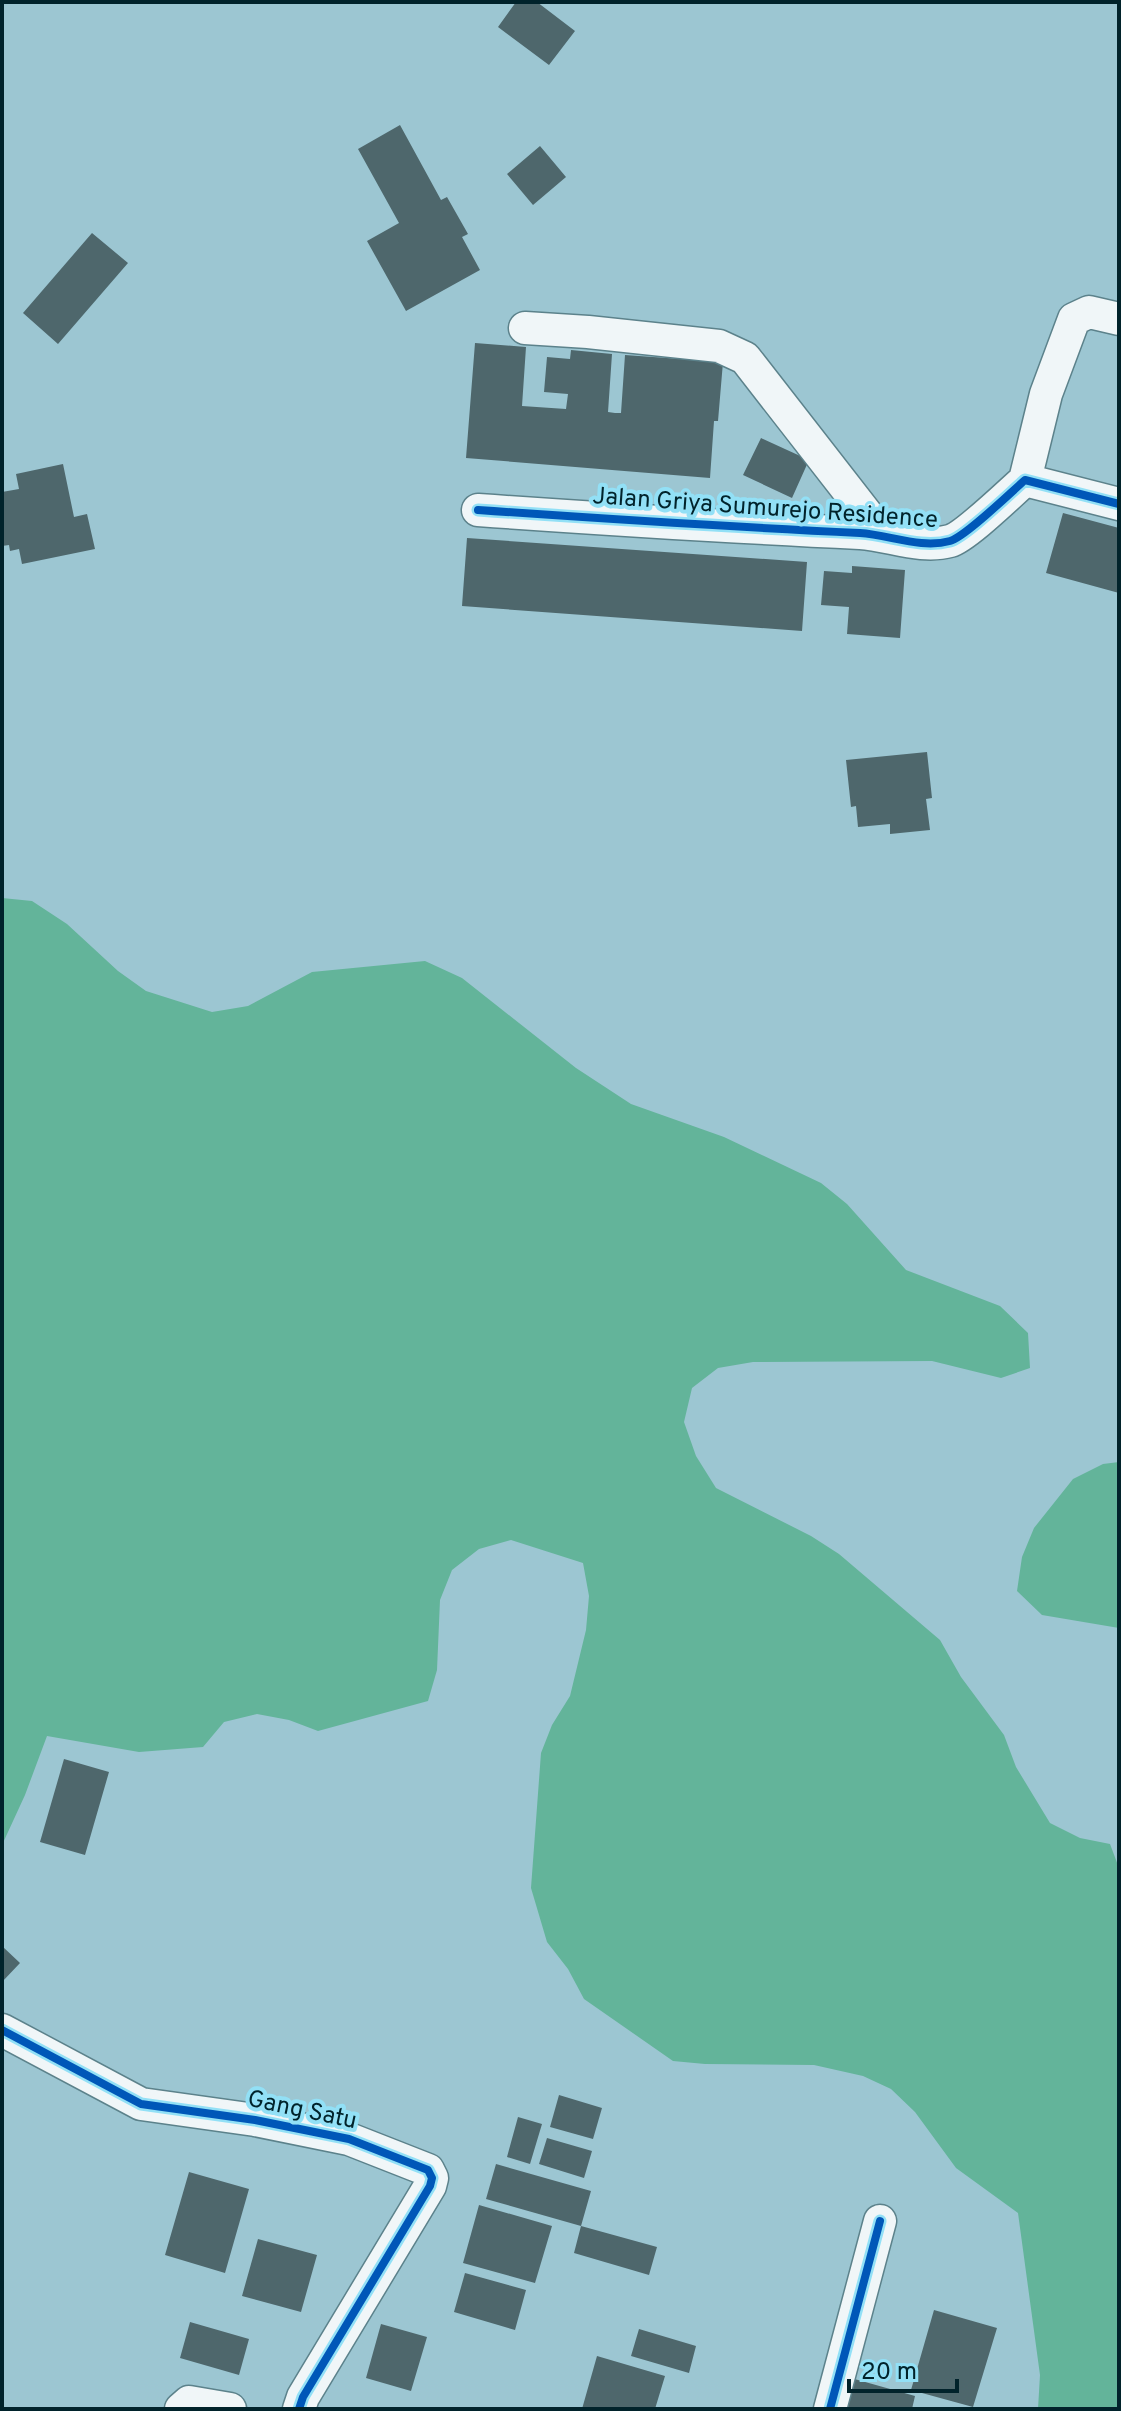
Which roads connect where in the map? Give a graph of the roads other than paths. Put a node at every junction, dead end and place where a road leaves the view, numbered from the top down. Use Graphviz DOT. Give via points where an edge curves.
graph roads {
  1 [pos="1119,319"];
  2 [pos="525,328"];
  3 [pos="1025,480"];
  4 [pos="1119,504"];
  5 [pos="478,510"];
  6 [pos="882,534"];
  7 [pos="2,2030"];
  8 [pos="880,2221"];
  9 [pos="181,2409"];
  10 [pos="230,2409"];
  11 [pos="299,2409"];
  12 [pos="830,2409"];
  1 -- 3 [label="street" via="1089,312 1074,319 1046,394"];
  2 -- 6 [label="street, Jalan Griya Sumurejo Residence" via="719,346 745,358"];
  3 -- 4 [label="street"];
  3 -- 6 [label="street, Jalan Griya Sumurejo Residence" via="954,541 920,543"];
  5 -- 6 [label="street, Jalan Griya Sumurejo Residence"];
  7 -- 11 [label="street, Gang Satu" via="141,2104 349,2139 428,2170 430,2186"];
  8 -- 12 [label="street"];
  9 -- 10 [label="street" via="189,2402"];
}
